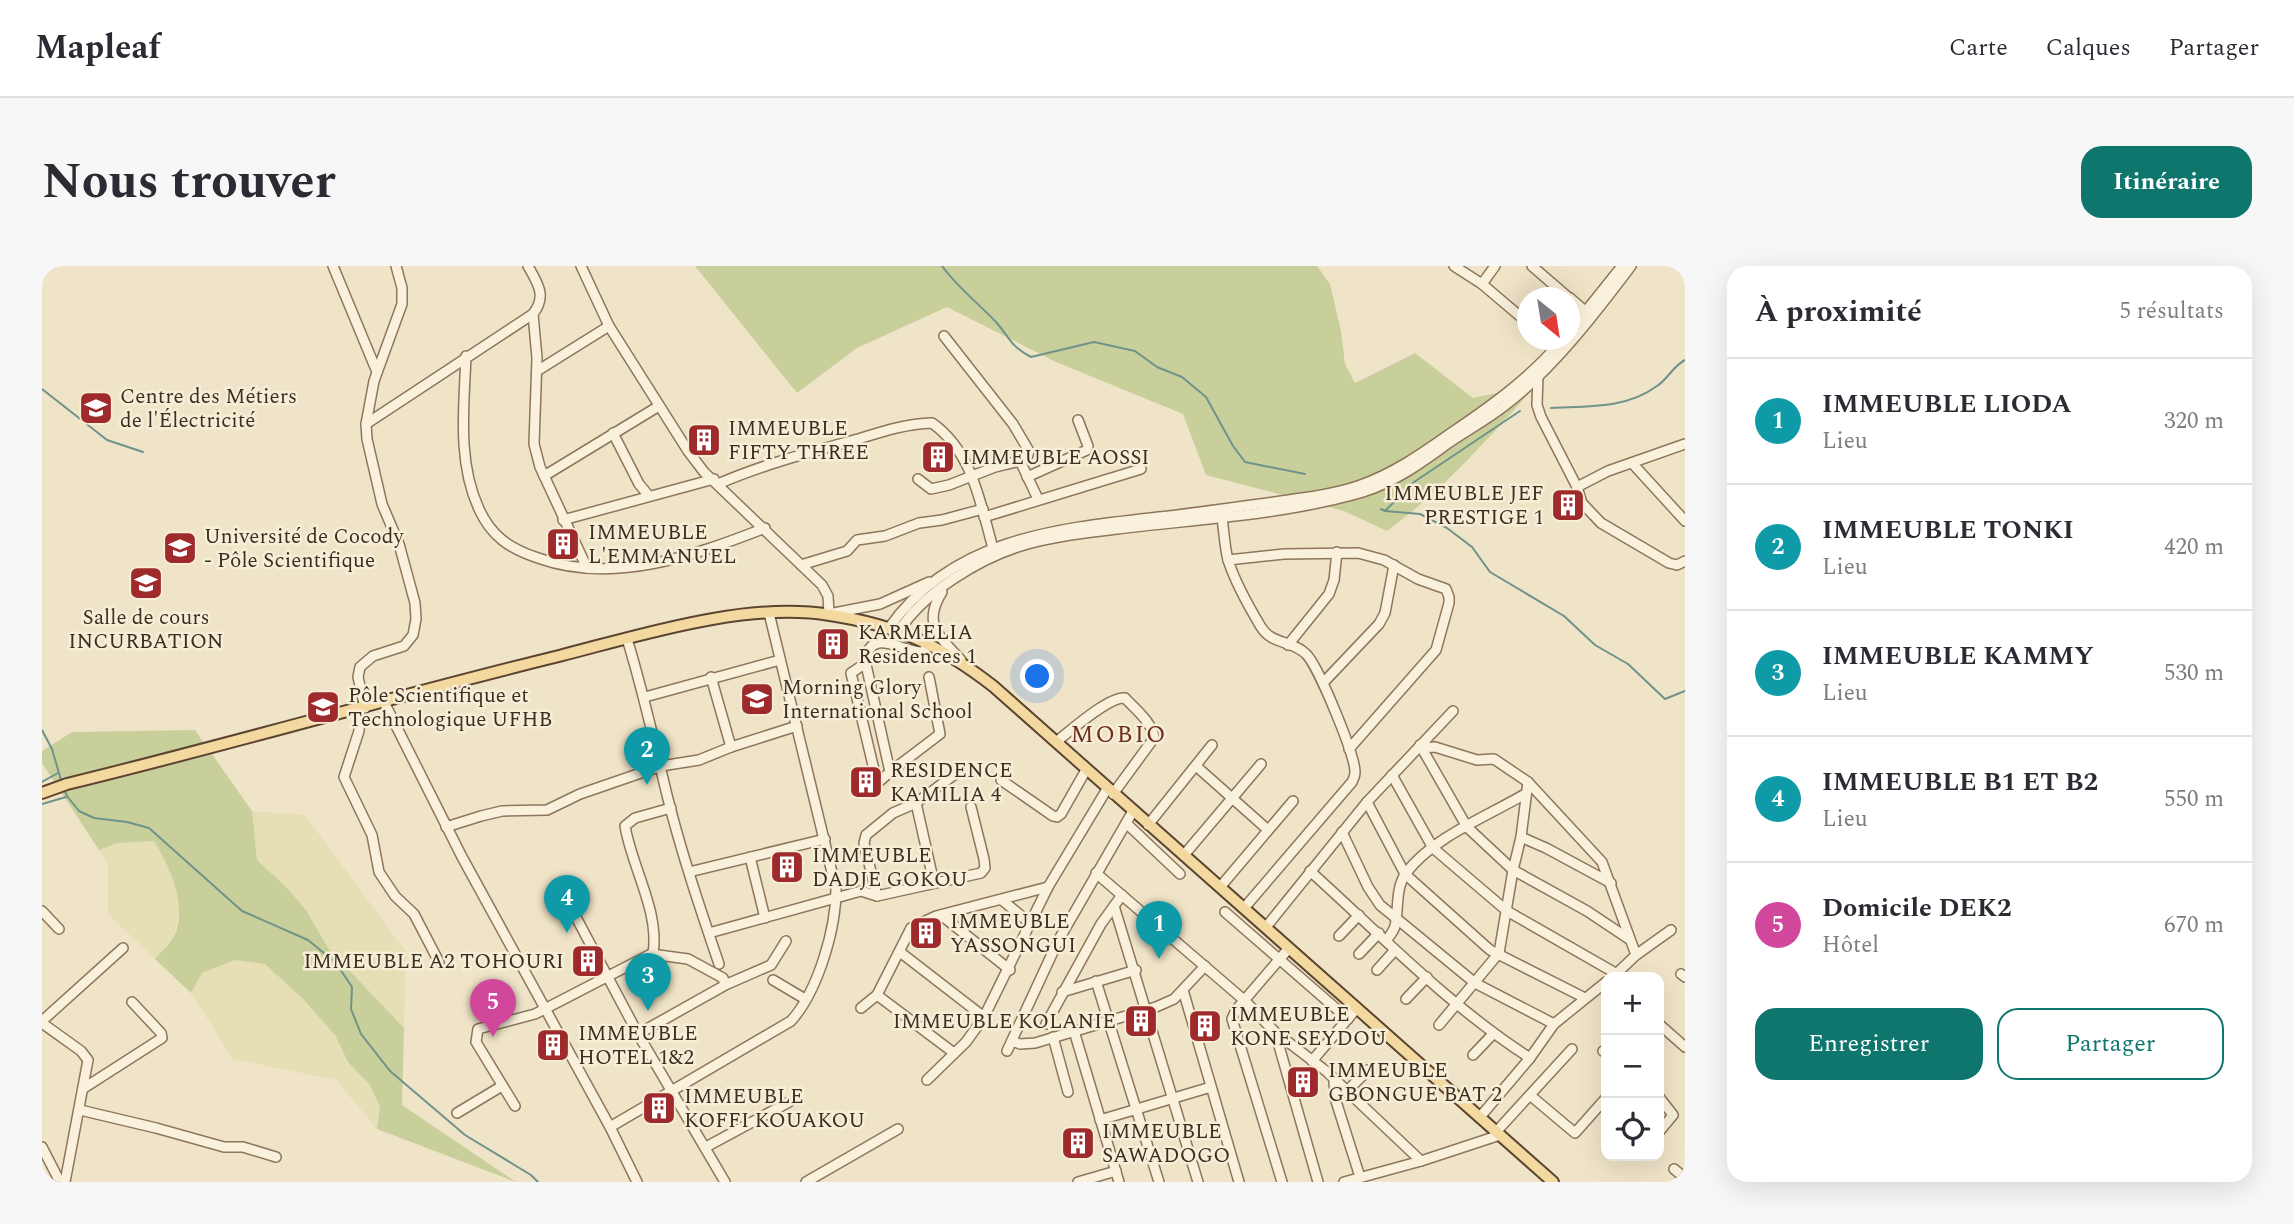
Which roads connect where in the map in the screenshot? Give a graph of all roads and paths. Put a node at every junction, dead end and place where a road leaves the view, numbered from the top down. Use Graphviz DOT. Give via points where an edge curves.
graph roads {
  1 [pos="333,266"];
  2 [pos="396,266"];
  3 [pos="528,266"];
  4 [pos="581,266"];
  5 [pos="1454,266"];
  6 [pos="1495,266"];
  7 [pos="1532,266"];
  8 [pos="1622,266"];
  9 [pos="1631,266"];
  10 [pos="1482,284"];
  11 [pos="1556,287"];
  12 [pos="1580,307"];
  13 [pos="1586,312"];
  14 [pos="533,314"];
  15 [pos="1517,314"];
  16 [pos="1580,319"];
  17 [pos="609,326"];
  18 [pos="944,336"];
  19 [pos="1553,350"];
  20 [pos="466,356"];
  21 [pos="537,371"];
  22 [pos="377,372"];
  23 [pos="1538,376"];
  24 [pos="659,405"];
  25 [pos="1078,420"];
  26 [pos="366,424"];
  27 [pos="613,433"];
  28 [pos="1684,447"];
  29 [pos="1020,461"];
  30 [pos="1632,463"];
  31 [pos="1140,469"];
  32 [pos="974,475"];
  33 [pos="544,476"];
  34 [pos="1027,477"];
  35 [pos="918,479"];
  36 [pos="716,481"];
  37 [pos="1577,487"];
  38 [pos="649,496"];
  39 [pos="1038,499"];
  40 [pos="983,513"];
  41 [pos="1221,513"];
  42 [pos="564,520"];
  43 [pos="1685,521"];
  44 [pos="765,528"];
  45 [pos="993,548"];
  46 [pos="1337,552"];
  47 [pos="1228,560"];
  48 [pos="1685,561"];
  49 [pos="801,565"];
  50 [pos="1394,565"];
  51 [pos="587,568"];
  52 [pos="944,580"];
  53 [pos="769,613"];
  54 [pos="829,614"];
  55 [pos="894,629"];
  56 [pos="627,639"];
  57 [pos="928,643"];
  58 [pos="1288,645"];
  59 [pos="780,660"];
  60 [pos="865,660"];
  61 [pos="962,662"];
  62 [pos="711,677"];
  63 [pos="929,677"];
  64 [pos="1323,683"];
  65 [pos="645,697"];
  66 [pos="384,702"];
  67 [pos="363,708"];
  68 [pos="1453,711"];
  69 [pos="797,726"];
  70 [pos="1056,742"];
  71 [pos="1212,745"];
  72 [pos="731,747"];
  73 [pos="1421,747"];
  74 [pos="1349,748"];
  75 [pos="1261,764"];
  76 [pos="662,766"];
  77 [pos="1196,766"];
  78 [pos="1086,770"];
  79 [pos="890,772"];
  80 [pos="954,775"];
  81 [pos="1392,775"];
  82 [pos="1001,780"];
  83 [pos="1528,782"];
  84 [pos="47,791"];
  85 [pos="1110,792"];
  86 [pos="1525,794"];
  87 [pos="1232,798"];
  88 [pos="1293,801"];
  89 [pos="1367,802"];
  90 [pos="916,803"];
  91 [pos="671,807"];
  92 [pos="971,807"];
  93 [pos="1133,811"];
  94 [pos="1126,823"];
  95 [pos="1148,825"];
  96 [pos="446,827"];
  97 [pos="1466,827"];
  98 [pos="1268,830"];
  99 [pos="1342,832"];
  100 [pos="1521,837"];
  101 [pos="825,839"];
  102 [pos="1433,848"];
  103 [pos="1184,855"];
  104 [pos="750,857"];
  105 [pos="1513,870"];
  106 [pos="1310,871"];
  107 [pos="689,872"];
  108 [pos="1096,873"];
  109 [pos="1180,874"];
  110 [pos="1405,874"];
  111 [pos="934,883"];
  112 [pos="1611,883"];
  113 [pos="1220,886"];
  114 [pos="1048,887"];
  115 [pos="1122,895"];
  116 [pos="877,896"];
  117 [pos="835,900"];
  118 [pos="1003,900"];
  119 [pos="1114,906"];
  120 [pos="1245,907"];
  121 [pos="42,911"];
  122 [pos="1507,911"];
  123 [pos="1225,912"];
  124 [pos="942,915"];
  125 [pos="1359,915"];
  126 [pos="1395,917"];
  127 [pos="765,918"];
  128 [pos="577,919"];
  129 [pos="1031,924"];
  130 [pos="1266,927"];
  131 [pos="59,929"];
  132 [pos="1671,930"];
  133 [pos="709,933"];
  134 [pos="1379,933"];
  135 [pos="1339,936"];
  136 [pos="1629,939"];
  137 [pos="786,940"];
  138 [pos="1387,940"];
  139 [pos="122,948"];
  140 [pos="1289,948"];
  141 [pos="1395,950"];
  142 [pos="900,952"];
  143 [pos="1499,953"];
  144 [pos="653,954"];
  145 [pos="1359,954"];
  146 [pos="1636,955"];
  147 [pos="1279,960"];
  148 [pos="439,962"];
  149 [pos="719,964"];
  150 [pos="1205,966"];
  151 [pos="1010,970"];
  152 [pos="1136,970"];
  153 [pos="1377,970"];
  154 [pos="1607,972"];
  155 [pos="1618,972"];
  156 [pos="608,975"];
  157 [pos="1427,977"];
  158 [pos="773,980"];
  159 [pos="1096,981"];
  160 [pos="1475,983"];
  161 [pos="725,985"];
  162 [pos="1601,986"];
  163 [pos="1182,990"];
  164 [pos="1062,992"];
  165 [pos="877,995"];
  166 [pos="1585,998"];
  167 [pos="805,999"];
  168 [pos="1406,999"];
  169 [pos="1244,1000"];
  170 [pos="132,1002"];
  171 [pos="1458,1003"];
  172 [pos="861,1008"];
  173 [pos="546,1009"];
  174 [pos="1146,1009"];
  175 [pos="1357,1009"];
  176 [pos="984,1017"];
  177 [pos="1110,1019"];
  178 [pos="1348,1019"];
  179 [pos="42,1022"];
  180 [pos="1046,1024"];
  181 [pos="1555,1024"];
  182 [pos="1439,1025"];
  183 [pos="1074,1031"];
  184 [pos="1664,1031"];
  185 [pos="1275,1032"];
  186 [pos="638,1034"];
  187 [pos="1493,1034"];
  188 [pos="1053,1037"];
  189 [pos="1012,1041"];
  190 [pos="1685,1047"];
  191 [pos="1572,1049"];
  192 [pos="1006,1051"];
  193 [pos="954,1052"];
  194 [pos="1473,1055"];
  195 [pos="1530,1058"];
  196 [pos="1312,1061"];
  197 [pos="1368,1070"];
  198 [pos="928,1080"];
  199 [pos="1334,1081"];
  200 [pos="502,1086"];
  201 [pos="1211,1087"];
  202 [pos="84,1088"];
  203 [pos="673,1091"];
  204 [pos="1068,1092"];
  205 [pos="1346,1093"];
  206 [pos="1531,1096"];
  207 [pos="1174,1098"];
  208 [pos="789,1102"];
  209 [pos="1664,1103"];
  210 [pos="1601,1104"];
  211 [pos="515,1107"];
  212 [pos="1136,1109"];
  213 [pos="80,1110"];
  214 [pos="457,1113"];
  215 [pos="1480,1117"];
  216 [pos="1100,1120"];
  217 [pos="1664,1126"];
  218 [pos="610,1127"];
  219 [pos="898,1129"];
  220 [pos="1498,1134"];
  221 [pos="42,1147"];
  222 [pos="706,1147"];
  223 [pos="276,1157"];
  224 [pos="1421,1161"];
  225 [pos="1674,1169"];
  226 [pos="1116,1171"];
  227 [pos="1360,1177"];
  228 [pos="1685,1178"];
  229 [pos="63,1182"];
  230 [pos="637,1182"];
  231 [pos="725,1182"];
  232 [pos="806,1182"];
  233 [pos="1078,1182"];
  234 [pos="1119,1182"];
  235 [pos="1159,1182"];
  236 [pos="1198,1182"];
  237 [pos="1239,1182"];
  238 [pos="1282,1182"];
  239 [pos="1318,1182"];
  240 [pos="1344,1182"];
  241 [pos="1553,1182"];
  1 -- 22 [label="street"];
  2 -- 22 [label="street" via="402,304"];
  3 -- 14 [label="street" via="542,298"];
  4 -- 17 [label="street"];
  5 -- 10 [label="street"];
  6 -- 10 [label="street"];
  7 -- 11 [label="street"];
  8 -- 13 [label="street"];
  9 -- 23 [label="street"];
  10 -- 15 [label="street"];
  12 -- 13 [label="street"];
  13 -- 16 [label="street"];
  14 -- 20 [label="street"];
  14 -- 21 [label="street"];
  17 -- 21 [label="street"];
  17 -- 24 [label="street"];
  18 -- 29 [label="street" via="1029,448"];
  19 -- 41 [label="street" via="1499,401 1386,475 1356,487"];
  20 -- 26 [label="street"];
  20 -- 51 [label="street" via="463,438 479,510 506,545 547,562"];
  21 -- 33 [label="street" via="534,444"];
  22 -- 26 [label="street"];
  23 -- 37 [label="street" via="1536,405"];
  23 -- 41 [label="street" via="1504,407 1389,481 1317,502"];
  24 -- 27 [label="street"];
  24 -- 36 [label="street" via="698,465"];
  25 -- 34 [label="street" via="1087,450"];
  26 -- 67 [label="street" via="374,476 399,544 416,619 413,635 404,646 373,656 360,667"];
  27 -- 33 [label="street"];
  27 -- 38 [label="street"];
  28 -- 30 [label="street"];
  29 -- 32 [label="street"];
  29 -- 34 [label="street"];
  30 -- 37 [label="street"];
  30 -- 43 [label="street"];
  31 -- 39 [label="street"];
  32 -- 35 [label="street" via="931,488"];
  32 -- 36 [label="street" via="939,427 913,423"];
  32 -- 40 [label="street"];
  33 -- 42 [label="street"];
  34 -- 39 [label="street"];
  36 -- 38 [label="street"];
  36 -- 44 [label="street"];
  37 -- 48 [label="street" via="1582,503 1601,523 1669,563"];
  38 -- 42 [label="street"];
  39 -- 40 [label="street"];
  40 -- 45 [label="street"];
  40 -- 49 [label="street" via="919,523 885,536 857,540 847,551"];
  41 -- 45 [label="street" via="1067,528"];
  41 -- 47 [label="street"];
  41 -- 52 [label="street" via="1043,540 1000,553"];
  42 -- 51 [label="street"];
  44 -- 49 [label="street"];
  44 -- 51 [label="street" via="664,561 618,569"];
  45 -- 52 [label="street"];
  46 -- 47 [label="street"];
  46 -- 50 [label="street" via="1358,552"];
  46 -- 58 [label="street" via="1329,594"];
  47 -- 58 [label="street" via="1262,629"];
  49 -- 54 [label="street" via="828,596"];
  50 -- 64 [label="street" via="1385,613"];
  50 -- 74 [label="street" via="1446,589 1444,627 1431,657"];
  52 -- 54 [label="street" via="880,604"];
  52 -- 55 [label="street"];
  52 -- 61 [label="street" via="934,605 933,624"];
  53 -- 54 [label="main road"];
  53 -- 56 [label="main road"];
  53 -- 59 [label="street"];
  54 -- 55 [label="main road"];
  55 -- 57 [label="main road"];
  56 -- 65 [label="street"];
  56 -- 66 [label="main road"];
  57 -- 60 [label="street" via="924,652 914,652 880,642 867,651"];
  57 -- 61 [label="main road"];
  58 -- 64 [label="street" via="1304,652"];
  59 -- 62 [label="street"];
  59 -- 69 [label="street"];
  60 -- 79 [label="street"];
  60 -- 79 [label="street" via="851,673 876,778 881,780"];
  61 -- 70 [label="main road"];
  62 -- 65 [label="street"];
  62 -- 72 [label="street"];
  63 -- 79 [label="street" via="940,734"];
  64 -- 74 [label="street"];
  65 -- 76 [label="street"];
  66 -- 67 [label="main road"];
  66 -- 96 [label="street"];
  67 -- 84 [label="main road"];
  67 -- 148 [label="street" via="344,776 372,835 379,872 414,915"];
  68 -- 73 [label="street"];
  69 -- 72 [label="street"];
  69 -- 101 [label="street"];
  70 -- 78 [label="main road"];
  70 -- 85 [label="street" via="1118,697 1125,698 1149,725 1154,738"];
  71 -- 77 [label="street"];
  72 -- 76 [label="street" via="699,760"];
  73 -- 81 [label="street"];
  73 -- 83 [label="street" via="1477,760 1494,759"];
  73 -- 97 [label="street"];
  74 -- 120 [label="street" via="1355,769 1352,782"];
  75 -- 87 [label="street"];
  76 -- 91 [label="street"];
  76 -- 96 [label="street" via="547,810 502,811"];
  77 -- 87 [label="street"];
  77 -- 95 [label="street"];
  78 -- 82 [label="street" via="1057,817"];
  78 -- 85 [label="main road"];
  80 -- 90 [label="street"];
  81 -- 89 [label="street"];
  81 -- 102 [label="street"];
  83 -- 86 [label="street"];
  83 -- 112 [label="street" via="1602,862"];
  85 -- 93 [label="main road"];
  85 -- 114 [label="street"];
  86 -- 97 [label="street"];
  86 -- 100 [label="street"];
  87 -- 98 [label="street"];
  87 -- 103 [label="street"];
  88 -- 98 [label="street"];
  89 -- 99 [label="street"];
  89 -- 110 [label="street"];
  90 -- 111 [label="street"];
  90 -- 116 [label="street" via="893,813 866,835"];
  91 -- 107 [label="street"];
  91 -- 144 [label="street" via="635,818 625,826 652,918"];
  92 -- 111 [label="street" via="985,867 981,873"];
  93 -- 94 [label="street"];
  93 -- 95 [label="main road"];
  94 -- 108 [label="street"];
  94 -- 109 [label="street"];
  95 -- 103 [label="main road"];
  96 -- 173 [label="street"];
  97 -- 102 [label="street"];
  97 -- 105 [label="street"];
  98 -- 113 [label="street"];
  99 -- 106 [label="street"];
  99 -- 126 [label="street" via="1373,897"];
  100 -- 105 [label="street"];
  100 -- 112 [label="street"];
  101 -- 104 [label="street"];
  101 -- 117 [label="street"];
  102 -- 110 [label="street"];
  102 -- 122 [label="street"];
  103 -- 113 [label="main road"];
  104 -- 107 [label="street"];
  104 -- 127 [label="street"];
  105 -- 122 [label="street"];
  105 -- 136 [label="street"];
  106 -- 125 [label="street"];
  106 -- 130 [label="street"];
  107 -- 133 [label="street"];
  108 -- 115 [label="street"];
  108 -- 189 [label="street"];
  110 -- 126 [label="street"];
  110 -- 143 [label="street"];
  111 -- 116 [label="street"];
  112 -- 136 [label="street"];
  113 -- 120 [label="main road"];
  114 -- 118 [label="street"];
  114 -- 129 [label="street"];
  115 -- 119 [label="street"];
  115 -- 150 [label="street"];
  116 -- 117 [label="street" via="861,891"];
  117 -- 127 [label="street"];
  117 -- 167 [label="street" via="831,936"];
  118 -- 124 [label="street"];
  118 -- 129 [label="street"];
  119 -- 152 [label="street"];
  119 -- 164 [label="street"];
  120 -- 130 [label="main road"];
  121 -- 131 [label="street"];
  122 -- 143 [label="street"];
  122 -- 154 [label="street"];
  123 -- 147 [label="street"];
  124 -- 142 [label="street" via="911,928"];
  124 -- 151 [label="street"];
  125 -- 134 [label="street"];
  125 -- 135 [label="street"];
  126 -- 138 [label="street"];
  126 -- 160 [label="street"];
  127 -- 133 [label="street"];
  128 -- 156 [label="street"];
  129 -- 151 [label="street"];
  130 -- 140 [label="main road"];
  132 -- 146 [label="street"];
  133 -- 149 [label="street"];
  134 -- 138 [label="street"];
  134 -- 145 [label="street"];
  136 -- 146 [label="street"];
  137 -- 161 [label="street" via="771,965"];
  138 -- 141 [label="street"];
  139 -- 179 [label="street"];
  140 -- 147 [label="street"];
  140 -- 175 [label="main road"];
  141 -- 153 [label="street"];
  141 -- 157 [label="street"];
  142 -- 165 [label="street"];
  142 -- 176 [label="street"];
  143 -- 160 [label="street"];
  143 -- 166 [label="street"];
  144 -- 156 [label="street"];
  144 -- 161 [label="street" via="688,959 723,978"];
  146 -- 155 [label="street"];
  147 -- 169 [label="street"];
  147 -- 178 [label="street"];
  150 -- 163 [label="street"];
  150 -- 169 [label="street"];
  151 -- 176 [label="street"];
  152 -- 159 [label="street"];
  152 -- 174 [label="street"];
  156 -- 173 [label="street"];
  156 -- 186 [label="street"];
  157 -- 168 [label="street"];
  157 -- 171 [label="street"];
  158 -- 167 [label="street"];
  159 -- 164 [label="street"];
  159 -- 177 [label="street"];
  160 -- 171 [label="street"];
  160 -- 181 [label="street"];
  161 -- 186 [label="street"];
  162 -- 166 [label="street"];
  163 -- 174 [label="street" via="1174,999"];
  163 -- 201 [label="street"];
  164 -- 180 [label="street"];
  165 -- 172 [label="street"];
  165 -- 193 [label="street"];
  166 -- 181 [label="street"];
  167 -- 203 [label="street" via="786,1024"];
  169 -- 185 [label="street"];
  169 -- 238 [label="street" via="1232,1019"];
  170 -- 202 [label="street" via="162,1038"];
  171 -- 182 [label="street"];
  171 -- 187 [label="street"];
  173 -- 200 [label="street" via="478,1029 476,1042"];
  173 -- 218 [label="street"];
  174 -- 177 [label="street"];
  174 -- 207 [label="street"];
  175 -- 178 [label="street"];
  175 -- 215 [label="main road"];
  176 -- 193 [label="street"];
  177 -- 183 [label="street"];
  177 -- 212 [label="street"];
  178 -- 196 [label="street"];
  179 -- 202 [label="street" via="85,1055 89,1066"];
  181 -- 195 [label="street"];
  183 -- 188 [label="street"];
  183 -- 216 [label="street"];
  184 -- 190 [label="street"];
  185 -- 196 [label="street"];
  185 -- 239 [label="street"];
  186 -- 203 [label="street"];
  187 -- 194 [label="street"];
  187 -- 195 [label="street"];
  188 -- 189 [label="street" via="1027,1044"];
  188 -- 204 [label="street"];
  189 -- 192 [label="street"];
  191 -- 206 [label="street"];
  193 -- 198 [label="street"];
  195 -- 215 [label="street"];
  196 -- 199 [label="street"];
  197 -- 205 [label="street"];
  199 -- 205 [label="street"];
  199 -- 227 [label="street"];
  200 -- 211 [label="street"];
  200 -- 214 [label="street"];
  201 -- 207 [label="street"];
  201 -- 237 [label="street"];
  202 -- 213 [label="street"];
  203 -- 218 [label="street"];
  203 -- 222 [label="street"];
  205 -- 224 [label="street"];
  206 -- 210 [label="street" via="1575,1133"];
  206 -- 220 [label="street"];
  207 -- 212 [label="street"];
  207 -- 236 [label="street"];
  208 -- 222 [label="street"];
  209 -- 217 [label="street" via="1673,1115"];
  212 -- 216 [label="street"];
  212 -- 235 [label="street"];
  213 -- 223 [label="street"];
  213 -- 229 [label="street"];
  215 -- 220 [label="main road"];
  216 -- 226 [label="street"];
  218 -- 230 [label="street"];
  219 -- 232 [label="street"];
  220 -- 224 [label="street"];
  220 -- 241 [label="main road"];
  221 -- 229 [label="street"];
  222 -- 231 [label="street"];
  224 -- 227 [label="street"];
  225 -- 228 [label="street"];
  226 -- 233 [label="street"];
  226 -- 234 [label="street"];
  227 -- 240 [label="street"];
}
